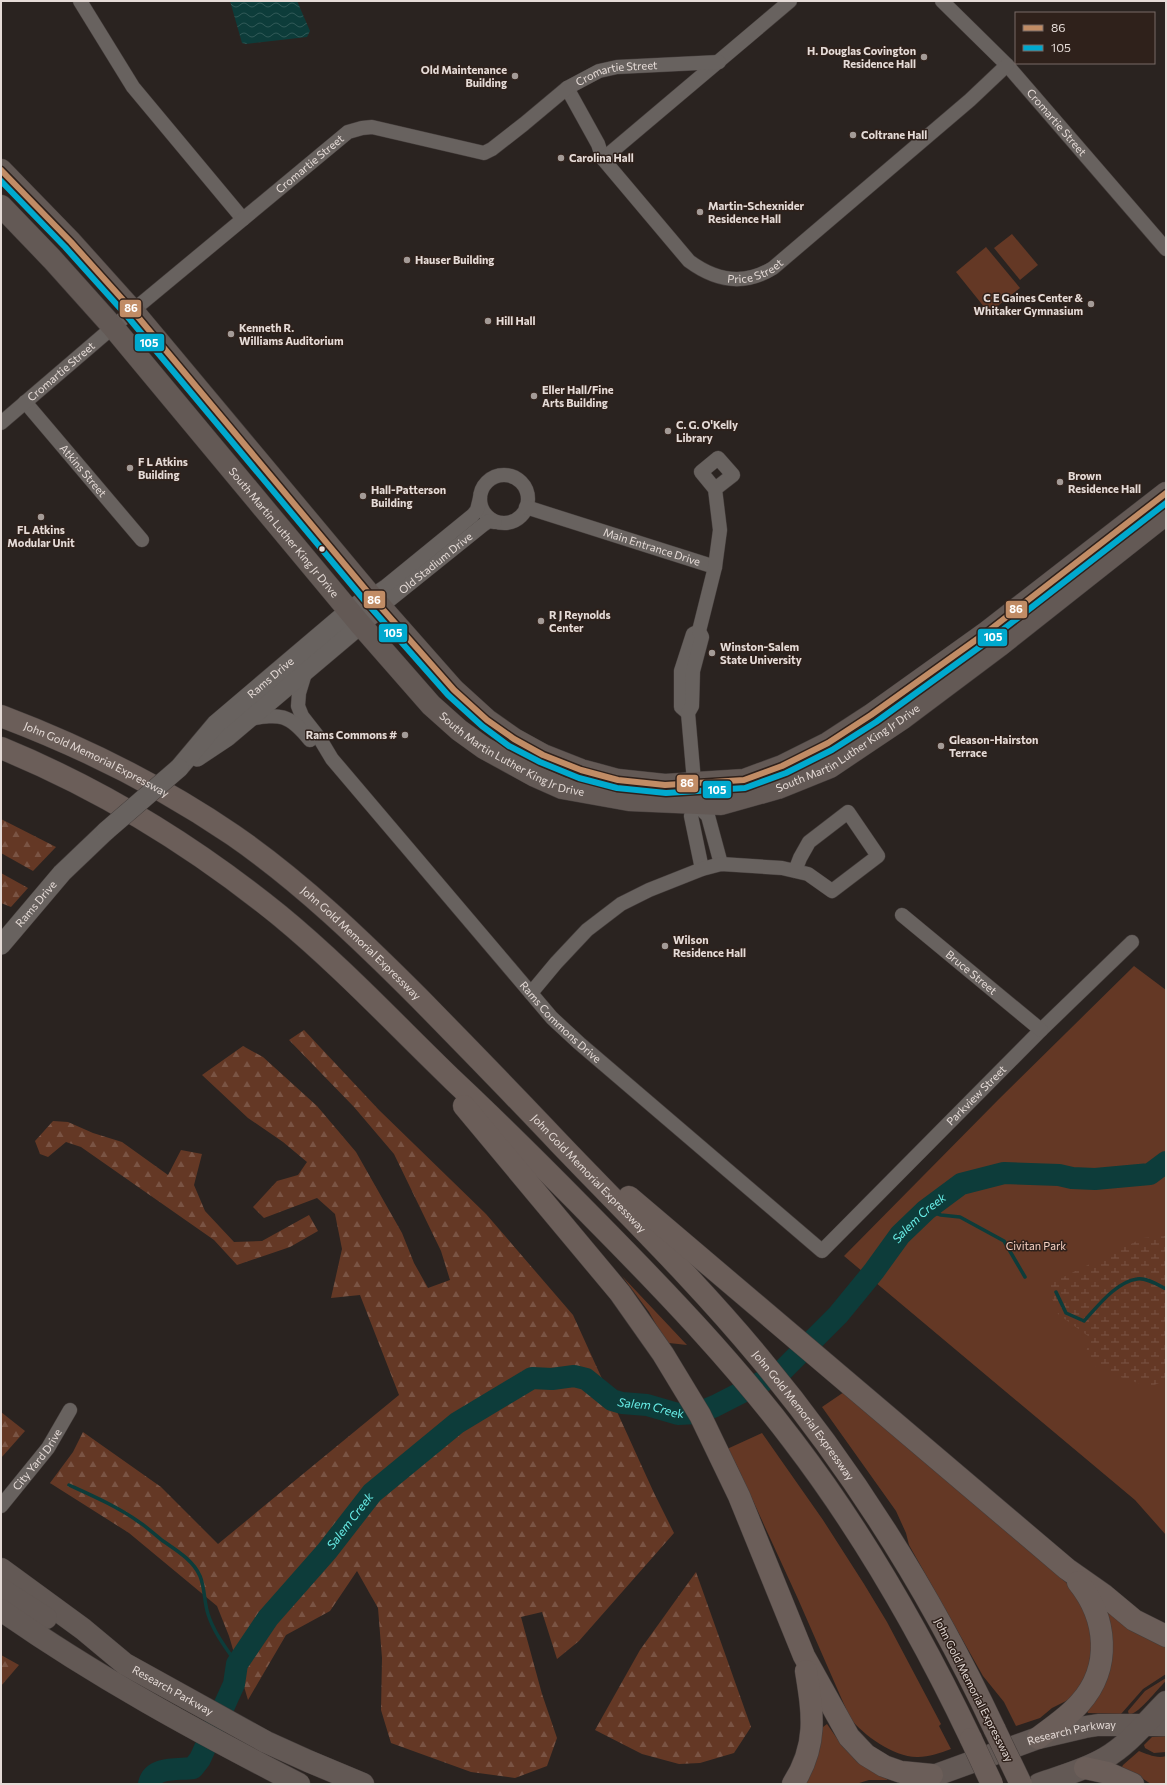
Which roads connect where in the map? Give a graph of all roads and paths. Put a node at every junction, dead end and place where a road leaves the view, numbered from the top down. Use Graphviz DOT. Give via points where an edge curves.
graph roads {
  1 [pos="80,1"];
  2 [pos="790,1"];
  3 [pos="942,1"];
  4 [pos="719,62"];
  5 [pos="1007,64"];
  6 [pos="567,88"];
  7 [pos="603,159"];
  8 [pos="1,170"];
  9 [pos="1,206"];
  10 [pos="243,219"];
  11 [pos="1166,249"];
  12 [pos="133,311"];
  13 [pos="113,327"];
  14 [pos="25,402"];
  15 [pos="1,423"];
  16 [pos="715,489"];
  17 [pos="1166,494"];
  18 [pos="480,498"];
  19 [pos="526,507"];
  20 [pos="1166,514"];
  21 [pos="495,522"];
  22 [pos="142,540"];
  23 [pos="715,567"];
  24 [pos="376,602"];
  25 [pos="354,618"];
  26 [pos="306,669"];
  27 [pos="1,716"];
  28 [pos="248,719"];
  29 [pos="1,748"];
  30 [pos="332,759"];
  31 [pos="179,768"];
  32 [pos="695,794"];
  33 [pos="720,864"];
  34 [pos="702,869"];
  35 [pos="795,871"];
  36 [pos="902,915"];
  37 [pos="1132,942"];
  38 [pos="1,945"];
  39 [pos="531,993"];
  40 [pos="396,1025"];
  41 [pos="1041,1030"];
  42 [pos="525,1107"];
  43 [pos="822,1251"];
  44 [pos="70,1410"];
  45 [pos="1,1506"];
  46 [pos="1,1569"];
  47 [pos="1067,1569"];
  48 [pos="1,1589"];
  49 [pos="1,1610"];
  50 [pos="1166,1636"];
  51 [pos="804,1656"];
  52 [pos="125,1664"];
  53 [pos="1166,1702"];
  54 [pos="1142,1725"];
  55 [pos="1166,1725"];
  56 [pos="1038,1738"];
  57 [pos="1086,1768"];
  58 [pos="932,1775"];
  59 [pos="299,1784"];
  60 [pos="363,1784"];
  61 [pos="793,1784"];
  62 [pos="912,1784"];
  63 [pos="992,1784"];
  64 [pos="1021,1784"];
  65 [pos="1039,1784"];
  66 [pos="1133,1784"];
  1 -- 10 [label="street" via="127,79"];
  2 -- 4 [label="street"];
  3 -- 5 [label="street, Cromartie Street"];
  4 -- 6 [label="street, Cromartie Street" via="617,67 599,71"];
  4 -- 7 [label="street"];
  5 -- 7 [label="street, Price Street" via="977,95 833,218 778,264 764,274 752,278 722,278 704,272 688,261"];
  5 -- 11 [label="street, Cromartie Street"];
  6 -- 7 [label="street, Price Street" via="598,144"];
  6 -- 10 [label="street, Cromartie Street" via="484,153 372,127 354,129"];
  8 -- 12 [label="main road, South Martin Luther King Jr Drive"];
  9 -- 13 [label="main road, South Martin Luther King Jr Drive"];
  10 -- 12 [label="street, Cromartie Street"];
  12 -- 13 [label="street, Cromartie Street"];
  12 -- 24 [label="main road, South Martin Luther King Jr Drive"];
  13 -- 14 [label="street, Cromartie Street"];
  13 -- 25 [label="main road, South Martin Luther King Jr Drive"];
  14 -- 15 [label="street, Cromartie Street"];
  14 -- 22 [label="street, Atkins Street"];
  16 -- 23 [label="street" via="720,530"];
  17 -- 32 [label="main road, South Martin Luther King Jr Drive" via="987,632 872,715 828,743 782,766"];
  18 -- 19 [label="street, Old Stadium Drive" via="488,481 498,476 510,476 520,482 525,489 528,497"];
  18 -- 21 [label="street" via="483,512"];
  18 -- 24 [label="street, Old Stadium Drive" via="474,516 386,586"];
  19 -- 21 [label="street, Old Stadium Drive" via="515,521"];
  19 -- 23 [label="street, Main Entrance Drive"];
  20 -- 32 [label="main road, South Martin Luther King Jr Drive" via="999,646 903,718 830,768 778,788 721,804"];
  21 -- 24 [label="street, Old Stadium Drive" via="489,521 483,525"];
  23 -- 32 [label="street, Main Entrance Drive" via="699,631 693,634 691,656 680,682 681,707 688,714"];
  24 -- 25 [label="main road, Old Stadium Drive"];
  24 -- 32 [label="main road, South Martin Luther King Jr Drive" via="462,698 487,720 524,745 581,770 618,780 665,785"];
  25 -- 26 [label="main road, Rams Drive"];
  25 -- 31 [label="main road, Rams Drive" via="216,724"];
  25 -- 32 [label="main road, South Martin Luther King Jr Drive" via="431,705 458,730 534,776 562,788 629,800"];
  26 -- 28 [label="main road, Rams Drive"];
  26 -- 30 [label="street" via="298,693 298,706 302,716"];
  27 -- 42 [label="highway, John Gold Memorial Expressway" via="75,746 156,787 267,860 327,909 371,950"];
  28 -- 30 [label="street" via="277,716 290,720 315,746"];
  28 -- 31 [label="main road, Rams Drive" via="227,737"];
  29 -- 40 [label="highway, John Gold Memorial Expressway" via="100,794 214,865 315,946"];
  30 -- 39 [label="street, Rams Commons Drive"];
  31 -- 38 [label="main road, Rams Drive, bridge" via="62,873"];
  32 -- 33 [label="street" via="708,816"];
  32 -- 34 [label="street, Main Entrance Drive" via="691,816"];
  33 -- 34 [label="street"];
  33 -- 35 [label="street"];
  34 -- 39 [label="street" via="621,904 586,930"];
  35 -- 35 [label="street" via="808,874 832,891 878,856 848,812 809,842"];
  36 -- 41 [label="street, Bruce Street"];
  37 -- 41 [label="street, Parkview Street"];
  39 -- 43 [label="street, Rams Commons Drive" via="552,1018 579,1043"];
  40 -- 51 [label="highway" via="620,1293 663,1354 700,1415 739,1496"];
  40 -- 63 [label="highway, John Gold Memorial Expressway, bridge" via="506,1130 666,1292 714,1344 777,1420 837,1502 891,1586 932,1659"];
  41 -- 43 [label="street, Parkview Street"];
  42 -- 47 [label="highway"];
  42 -- 64 [label="highway, John Gold Memorial Expressway, bridge" via="739,1333 801,1409 858,1488 913,1573 954,1647"];
  44 -- 45 [label="street, City Yard Drive" via="44,1452"];
  46 -- 52 [label="main road, Research Parkway"];
  47 -- 50 [label="highway" via="1134,1620"];
  47 -- 56 [label="highway" via="1088,1596 1099,1618 1102,1640 1101,1663 1093,1684 1081,1702"];
  48 -- 52 [label="main road" via="40,1615"];
  49 -- 59 [label="main road, Research Parkway" via="74,1658 168,1714"];
  51 -- 58 [label="highway" via="842,1728 856,1747 892,1770"];
  51 -- 61 [label="highway" via="812,1710 812,1737 805,1762"];
  52 -- 60 [label="main road, Research Parkway" via="266,1742"];
  53 -- 54 [label="main road, Research Parkway"];
  54 -- 55 [label="main road, Research Parkway"];
  54 -- 56 [label="main road, Research Parkway" via="1098,1725"];
  54 -- 57 [label="main road, Research Parkway" via="1115,1752"];
  56 -- 58 [label="main road, Research Parkway"];
  57 -- 65 [label="main road, Research Parkway"];
  57 -- 66 [label="highway" via="1108,1773"];
  58 -- 62 [label="main road, Research Parkway"];
}
